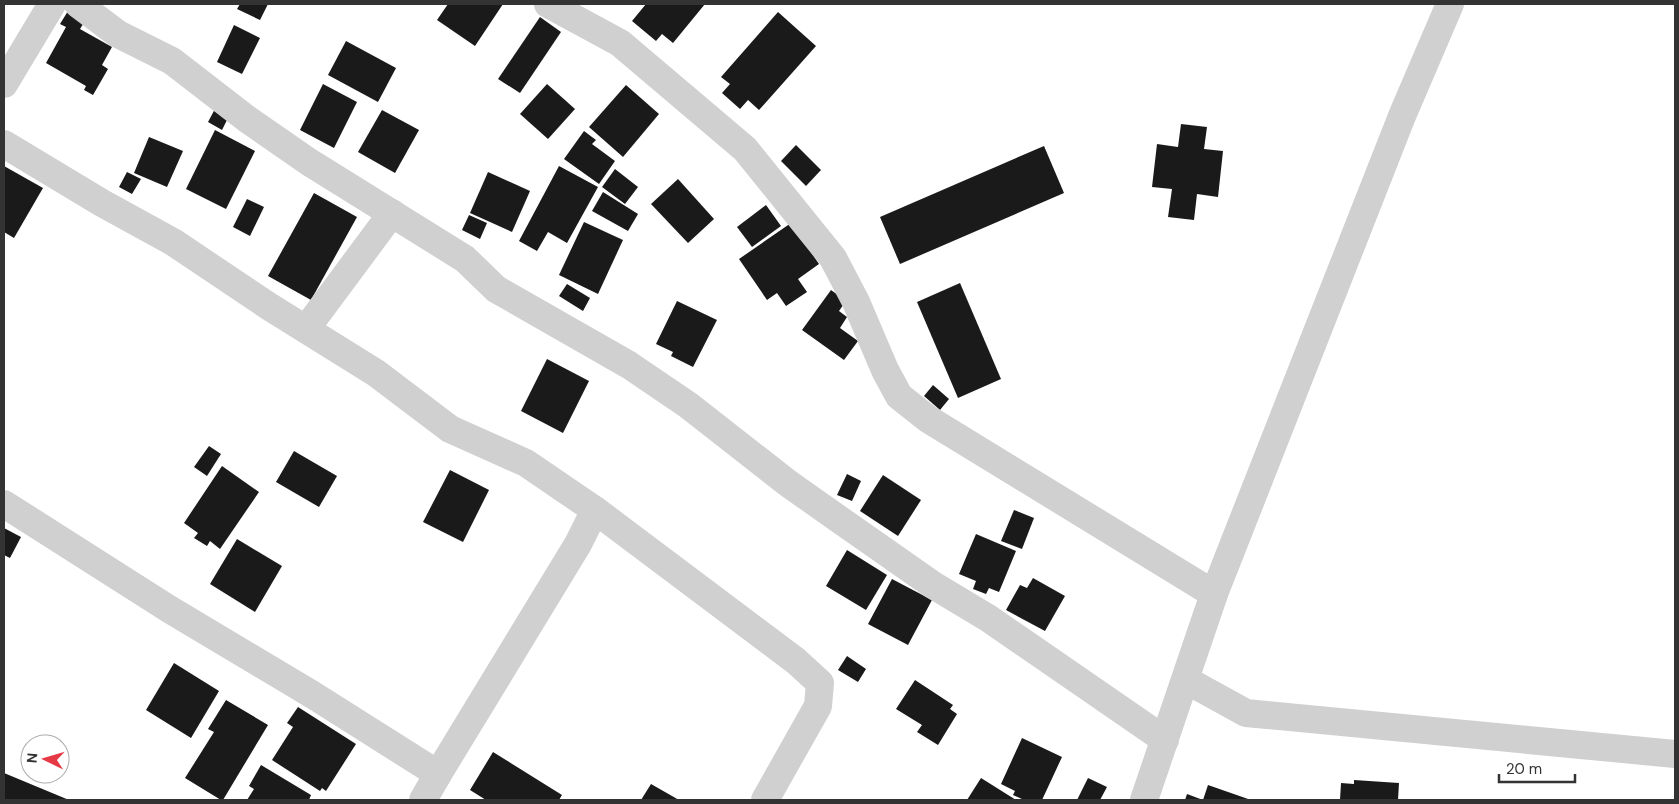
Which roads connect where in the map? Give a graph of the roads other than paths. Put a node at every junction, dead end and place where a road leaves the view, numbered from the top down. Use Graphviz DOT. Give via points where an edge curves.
graph roads {
  1 [pos="52,4"];
  2 [pos="78,4"];
  3 [pos="548,4"];
  4 [pos="1450,4"];
  5 [pos="4,84"];
  6 [pos="4,144"];
  7 [pos="392,212"];
  8 [pos="306,329"];
  9 [pos="4,504"];
  10 [pos="595,510"];
  11 [pos="1214,594"];
  12 [pos="1186,680"];
  13 [pos="1165,740"];
  14 [pos="1675,754"];
  15 [pos="438,774"];
  16 [pos="423,800"];
  17 [pos="765,800"];
  18 [pos="1144,800"];
  1 -- 5 [label="street"];
  2 -- 7 [label="street" via="118,34 172,62 309,162"];
  3 -- 11 [label="street" via="620,43 745,148 833,258 899,396 928,419"];
  4 -- 11 [label="street" via="1402,116"];
  6 -- 8 [label="street" via="173,242"];
  7 -- 8 [label="street"];
  7 -- 13 [label="street" via="465,259 496,288 629,364 842,522"];
  8 -- 10 [label="street" via="376,373 450,429 526,463"];
  9 -- 15 [label="street" via="169,610"];
  10 -- 15 [label="street" via="578,544"];
  10 -- 17 [label="street" via="796,661 820,683 818,706"];
  11 -- 12 [label="street"];
  12 -- 13 [label="street"];
  12 -- 14 [label="street" via="1246,713"];
  13 -- 18 [label="street"];
  15 -- 16 [label="street"];
}
